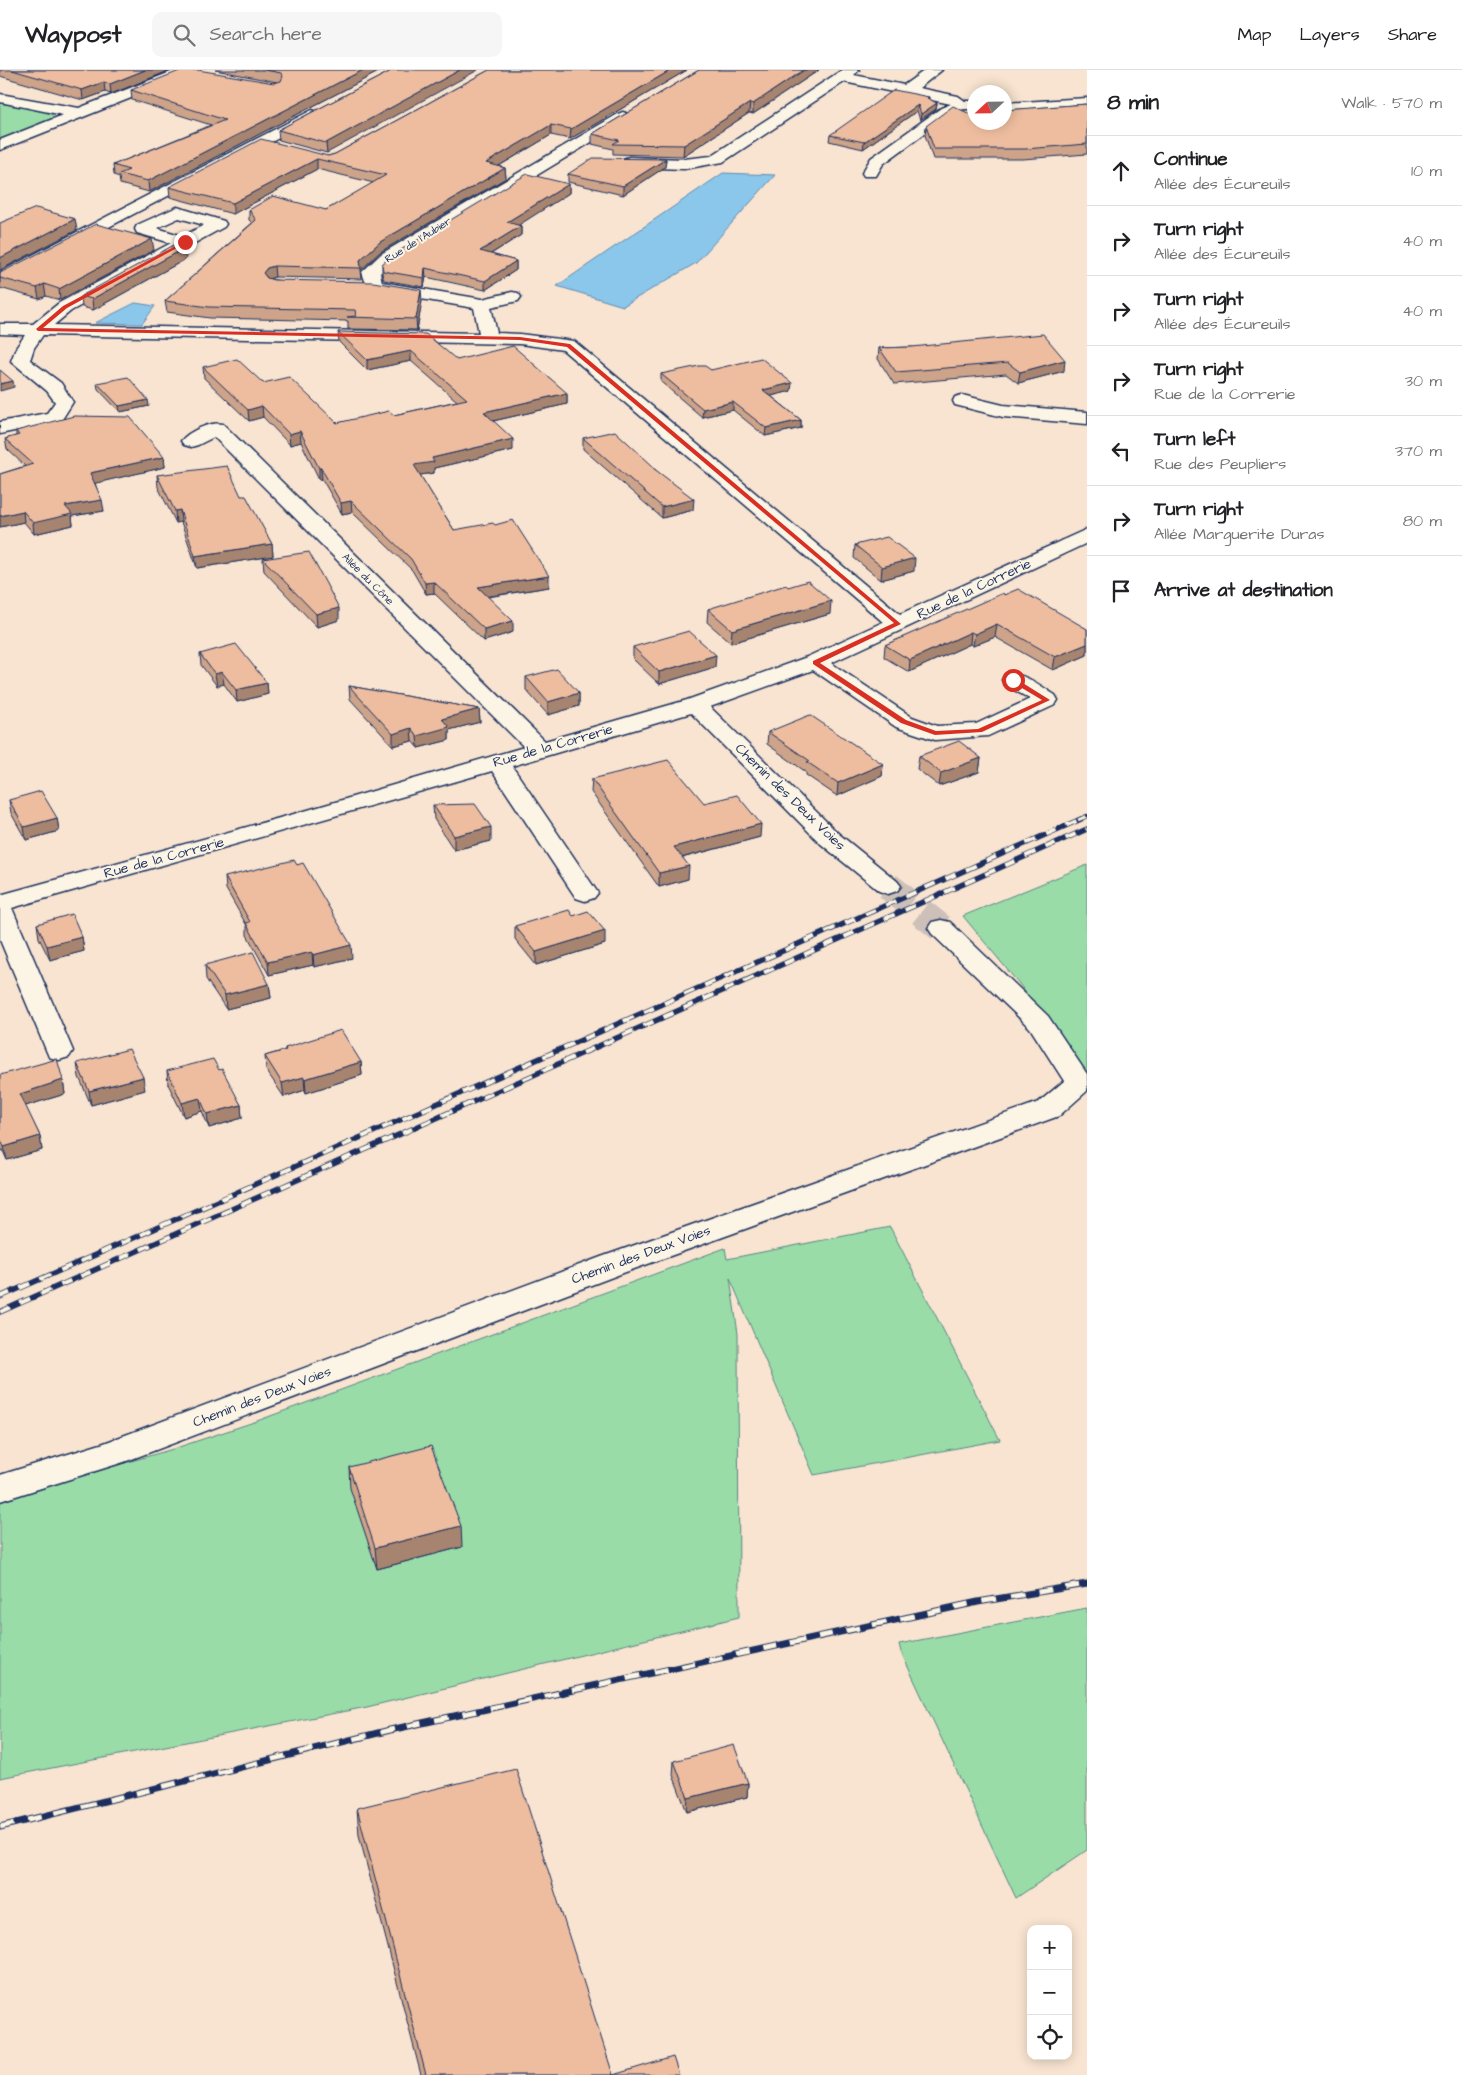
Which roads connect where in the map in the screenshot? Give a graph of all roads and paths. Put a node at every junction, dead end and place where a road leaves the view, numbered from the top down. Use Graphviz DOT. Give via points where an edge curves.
graph roads {
  1 [pos="935,70"];
  2 [pos="188,71"];
  3 [pos="204,74"];
  4 [pos="847,74"];
  5 [pos="906,90"];
  6 [pos="0,98"];
  7 [pos="1087,102"];
  8 [pos="967,105"];
  9 [pos="967,105"];
  10 [pos="1012,107"];
  11 [pos="324,108"];
  12 [pos="635,110"];
  13 [pos="79,113"];
  14 [pos="261,142"];
  15 [pos="0,145"];
  16 [pos="286,148"];
  17 [pos="553,159"];
  18 [pos="581,160"];
  19 [pos="618,162"];
  20 [pos="870,173"];
  21 [pos="185,242"];
  22 [pos="2,276"];
  23 [pos="354,286"];
  24 [pos="374,286"];
  25 [pos="512,297"];
  26 [pos="482,304"];
  27 [pos="0,329"];
  28 [pos="38,329"];
  29 [pos="489,338"];
  30 [pos="962,401"];
  31 [pos="1087,418"];
  32 [pos="0,428"];
  33 [pos="191,441"];
  34 [pos="1087,535"];
  35 [pos="898,624"];
  36 [pos="815,662"];
  37 [pos="1013,680"];
  38 [pos="695,705"];
  39 [pos="540,750"];
  40 [pos="498,762"];
  41 [pos="888,886"];
  42 [pos="585,893"];
  43 [pos="0,903"];
  44 [pos="0,909"];
  45 [pos="941,928"];
  46 [pos="59,1051"];
  47 [pos="0,1488"];
  1 -- 5 [label="street"];
  2 -- 3 [label="street"];
  2 -- 13 [label="street"];
  4 -- 5 [label="street"];
  4 -- 19 [label="street" via="717,159 684,164"];
  5 -- 8 [label="street"];
  6 -- 13 [label="street"];
  7 -- 10 [label="street"];
  9 -- 20 [label="street" via="946,111 877,161"];
  11 -- 14 [label="street"];
  12 -- 17 [label="street, Rue de l'Aubier"];
  13 -- 15 [label="street"];
  14 -- 16 [label="street"];
  14 -- 22 [label="street"];
  17 -- 18 [label="street"];
  17 -- 24 [label="street, Rue de l'Aubier" via="387,258 371,272"];
  21 -- 28 [label="street" via="65,307"];
  23 -- 24 [label="street"];
  24 -- 26 [label="street"];
  25 -- 26 [label="street"];
  26 -- 29 [label="street"];
  27 -- 28 [label="street"];
  28 -- 29 [label="street"];
  28 -- 32 [label="street" via="20,361 54,387 64,402 54,417"];
  29 -- 35 [label="street" via="520,338 568,345"];
  30 -- 31 [label="street" via="1003,411"];
  33 -- 39 [label="street, Allée du Cône" via="216,428"];
  34 -- 35 [label="street, Rue de la Correrie"];
  35 -- 36 [label="street, Rue de la Correrie"];
  36 -- 37 [label="street" via="904,722 935,733 980,730 1047,700"];
  36 -- 38 [label="street, Rue de la Correrie"];
  38 -- 39 [label="street, Rue de la Correrie"];
  38 -- 41 [label="street, Chemin des Deux Voies" via="830,839"];
  39 -- 40 [label="street, Rue de la Correrie"];
  40 -- 42 [label="street"];
  40 -- 43 [label="street, Rue de la Correrie"];
  44 -- 46 [label="street"];
  45 -- 47 [label="street, Chemin des Deux Voies" via="1039,1022 1079,1083 1049,1109 612,1264 113,1454"];
}
